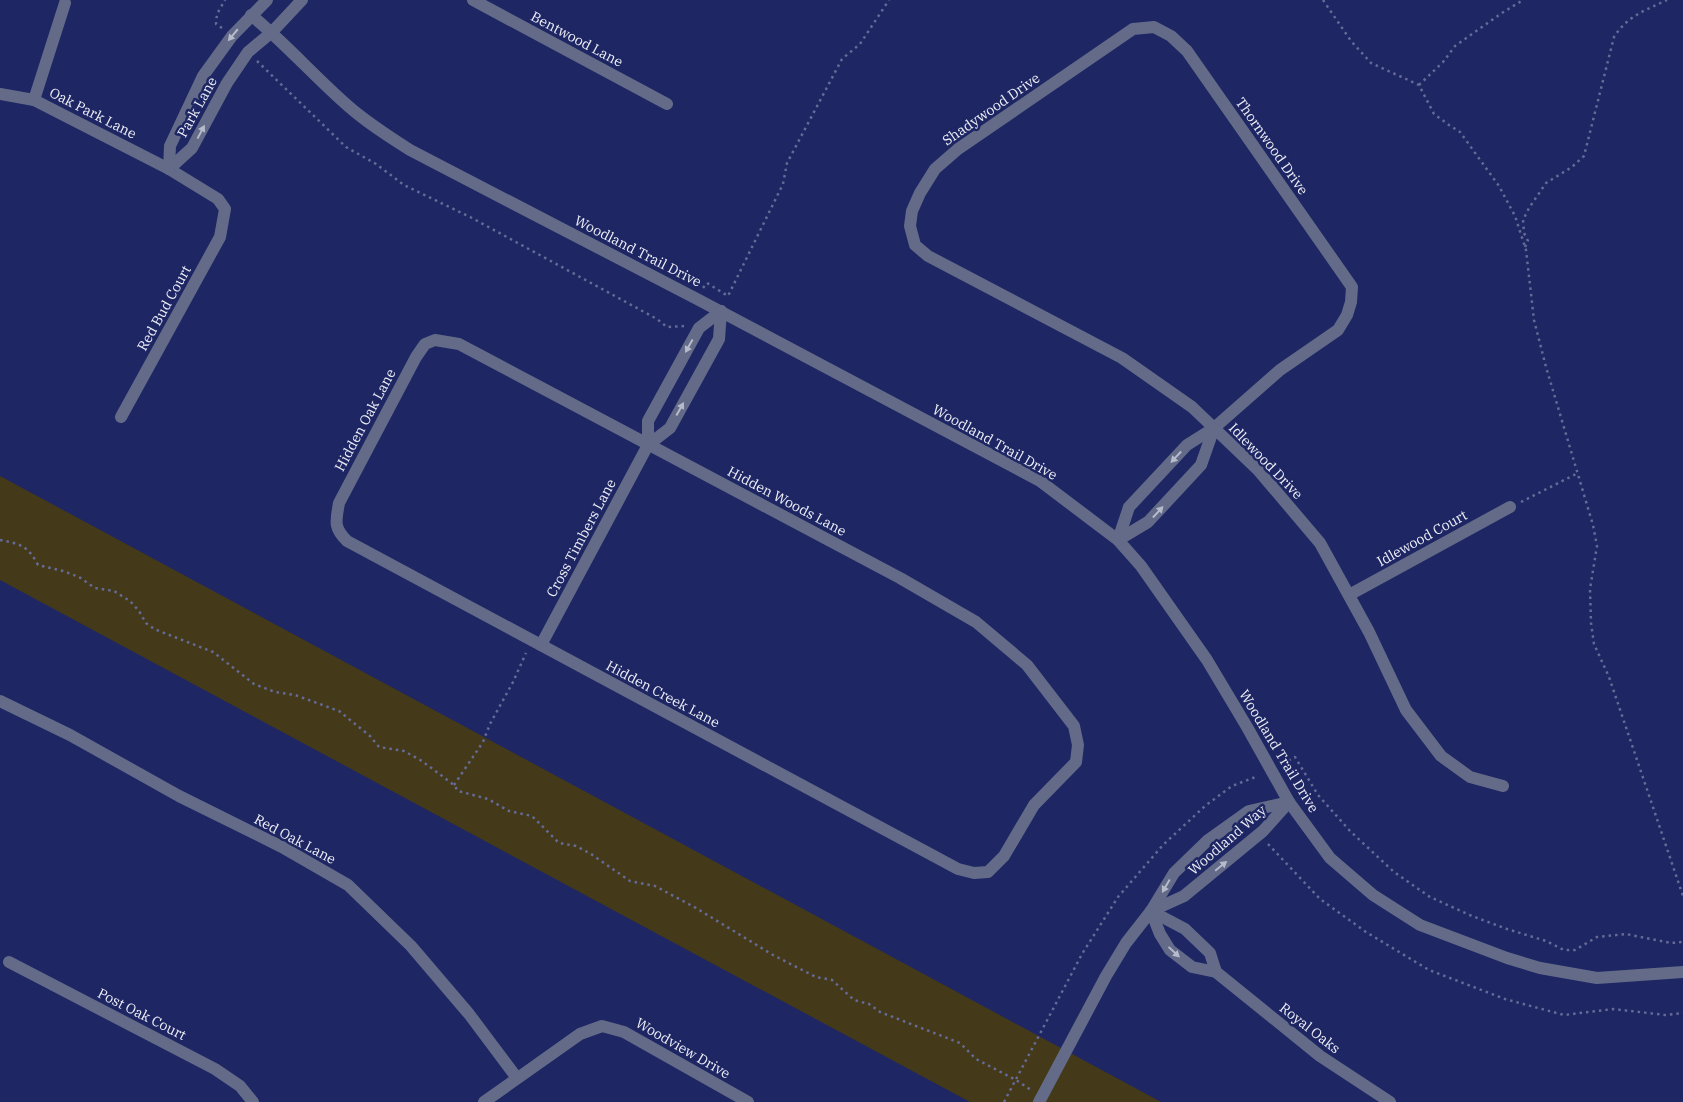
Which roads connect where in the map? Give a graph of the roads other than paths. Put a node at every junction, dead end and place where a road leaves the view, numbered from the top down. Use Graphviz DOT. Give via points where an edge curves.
graph roads {
  1 [pos="266,0"];
  2 [pos="302,0"];
  3 [pos="474,0"];
  4 [pos="64,3"];
  5 [pos="251,14"];
  6 [pos="1133,29"];
  7 [pos="272,32"];
  8 [pos="0,94"];
  9 [pos="34,100"];
  10 [pos="666,104"];
  11 [pos="169,169"];
  12 [pos="225,209"];
  13 [pos="914,245"];
  14 [pos="721,311"];
  15 [pos="435,340"];
  16 [pos="121,418"];
  17 [pos="1214,428"];
  18 [pos="648,445"];
  19 [pos="1510,507"];
  20 [pos="335,523"];
  21 [pos="1118,540"];
  22 [pos="1349,595"];
  23 [pos="536,643"];
  24 [pos="0,701"];
  25 [pos="1503,786"];
  26 [pos="1289,802"];
  27 [pos="988,872"];
  28 [pos="1151,911"];
  29 [pos="10,962"];
  30 [pos="1216,972"];
  31 [pos="1683,972"];
  32 [pos="517,1078"];
  33 [pos="1041,1099"];
  34 [pos="253,1102"];
  35 [pos="484,1102"];
  36 [pos="748,1102"];
  37 [pos="1390,1102"];
  1 -- 5 [label="street, Park Lane"];
  2 -- 7 [label="street, Park Lane"];
  3 -- 10 [label="street, Bentwood Lane"];
  4 -- 9 [label="street"];
  5 -- 7 [label="street, Woodland Trail Drive"];
  5 -- 11 [label="street, Park Lane, one-way" via="203,76 170,146"];
  6 -- 13 [label="street, Shadywood Drive" via="958,149 935,169 912,211 910,226"];
  6 -- 17 [label="street, Thornwood Drive" via="1154,27 1172,36 1187,51 1352,287 1347,315 1338,330 1280,370"];
  11 -- 7 [label="street, Park Lane, one-way" via="192,148 226,84 248,52"];
  7 -- 14 [label="street, Woodland Trail Drive" via="347,105 380,132"];
  8 -- 9 [label="street, Oak Park Lane"];
  9 -- 11 [label="street, Oak Park Lane"];
  11 -- 12 [label="street, Oak Park Lane" via="218,199"];
  12 -- 16 [label="street, Red Bud Court" via="220,237"];
  13 -- 17 [label="street, Idlewood Drive" via="928,256 1122,358 1192,407"];
  18 -- 14 [label="street, Cross Timbers Lane, one-way" via="670,428 719,339"];
  14 -- 18 [label="street, Cross Timbers Lane, one-way" via="699,328 657,404 648,421"];
  14 -- 21 [label="street, Woodland Trail Drive" via="1040,481"];
  15 -- 18 [label="street, Hidden Woods Lane" via="459,344"];
  15 -- 20 [label="street, Hidden Oak Lane" via="425,344 416,357 339,503"];
  17 -- 21 [label="street, one-way" via="1187,445 1129,507"];
  21 -- 17 [label="street, one-way" via="1148,522 1201,465"];
  17 -- 22 [label="street, Idlewood Drive" via="1259,471 1320,543"];
  18 -- 23 [label="street, Cross Timbers Lane"];
  18 -- 27 [label="street, Hidden Woods Lane" via="900,578 976,622 1027,665 1074,726 1078,745 1076,762 1034,805 1004,856"];
  19 -- 22 [label="street, Idlewood Court"];
  20 -- 23 [label="street, Hidden Creek Lane" via="347,541"];
  21 -- 26 [label="street, Woodland Trail Drive" via="1141,566 1207,660"];
  22 -- 25 [label="street, Idlewood Drive" via="1406,710 1440,756 1470,777"];
  23 -- 27 [label="street, Hidden Creek Lane" via="958,869"];
  24 -- 32 [label="street, Red Oak Lane" via="282,847 348,885 411,946 469,1014"];
  28 -- 26 [label="street, Woodland Way, one-way" via="1184,896 1263,832"];
  26 -- 28 [label="street, Woodland Way, one-way" via="1249,811 1207,841 1174,873"];
  26 -- 31 [label="street, Woodland Trail Drive" via="1330,858 1373,895 1420,925 1540,968 1597,978"];
  28 -- 30 [label="street, Royal Oaks" via="1185,928 1210,953"];
  28 -- 30 [label="street, Royal Oaks, one-way" via="1170,950 1192,967"];
  28 -- 33 [label="street, Woodland Way" via="1106,976"];
  29 -- 34 [label="street, Post Oak Court" via="215,1069 240,1086"];
  30 -- 37 [label="street, Royal Oaks" via="1320,1056"];
  32 -- 35 [label="street"];
  32 -- 36 [label="street, Woodview Drive" via="580,1034 602,1026 624,1032"];
}
